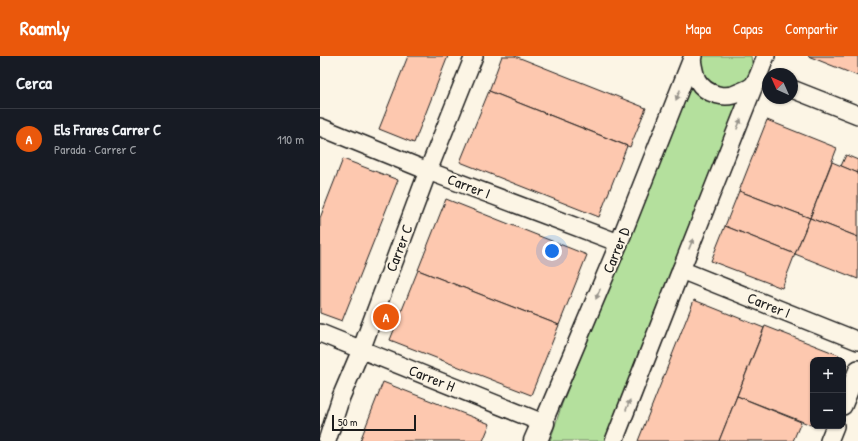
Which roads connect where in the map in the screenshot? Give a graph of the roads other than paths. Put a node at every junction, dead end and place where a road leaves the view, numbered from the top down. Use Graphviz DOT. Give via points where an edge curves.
graph roads {
  1 [pos="474,56"];
  2 [pos="693,57"];
  3 [pos="761,69"];
  4 [pos="798,91"];
  5 [pos="858,115"];
  6 [pos="320,127"];
  7 [pos="428,171"];
  8 [pos="619,243"];
  9 [pos="680,270"];
  10 [pos="320,333"];
  11 [pos="858,341"];
  12 [pos="361,350"];
  13 [pos="858,369"];
  14 [pos="846,399"];
  15 [pos="834,429"];
  16 [pos="539,435"];
  17 [pos="327,441"];
  18 [pos="614,441"];
  19 [pos="829,441"];
  1 -- 7 [label="street, Carrer C"];
  2 -- 3 [label="street" via="694,70 705,89 725,96 736,95 745,90"];
  2 -- 8 [label="street, Carrer D, one-way"];
  9 -- 3 [label="street, one-way"];
  4 -- 5 [label="street"];
  6 -- 7 [label="street, Carrer I"];
  7 -- 8 [label="street, Carrer I"];
  7 -- 12 [label="street, Carrer C"];
  8 -- 16 [label="street, Carrer D, one-way"];
  9 -- 11 [label="street, Carrer I"];
  18 -- 9 [label="street, one-way"];
  10 -- 12 [label="street, Carrer H"];
  12 -- 16 [label="street, Carrer H"];
  12 -- 17 [label="street, Carrer C" via="341,397"];
  13 -- 14 [label="street"];
  15 -- 19 [label="street"];
}
